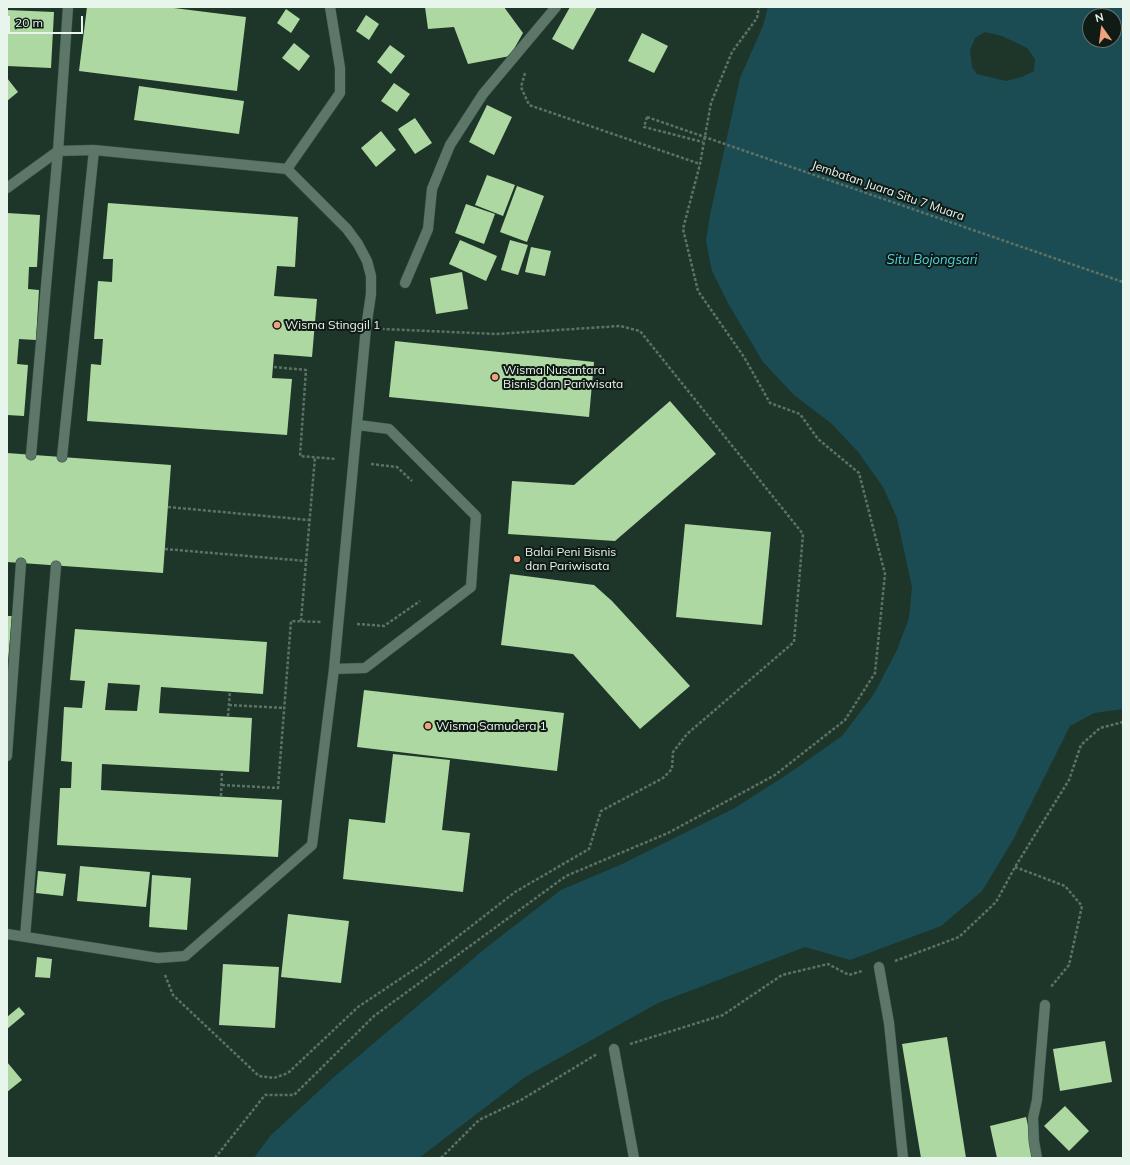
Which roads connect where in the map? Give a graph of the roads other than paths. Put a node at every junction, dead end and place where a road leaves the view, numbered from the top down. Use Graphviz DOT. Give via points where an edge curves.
graph roads {
  1 [pos="68,7"];
  2 [pos="330,7"];
  3 [pos="556,7"];
  4 [pos="94,150"];
  5 [pos="58,151"];
  6 [pos="287,169"];
  7 [pos="7,188"];
  8 [pos="405,284"];
  9 [pos="358,425"];
  10 [pos="31,455"];
  11 [pos="62,457"];
  12 [pos="22,563"];
  13 [pos="56,566"];
  14 [pos="334,669"];
  15 [pos="7,756"];
  16 [pos="7,934"];
  17 [pos="25,937"];
  18 [pos="879,967"];
  19 [pos="1045,1005"];
  20 [pos="614,1049"];
  21 [pos="634,1158"];
  22 [pos="903,1158"];
  23 [pos="1037,1158"];
  1 -- 5 [label="street"];
  2 -- 6 [label="street" via="340,68 340,93"];
  3 -- 8 [label="street" via="483,94 450,145 432,189 428,229"];
  4 -- 5 [label="street"];
  4 -- 6 [label="street"];
  4 -- 11 [label="street"];
  5 -- 7 [label="street"];
  5 -- 10 [label="street"];
  6 -- 9 [label="street" via="347,229 367,261 371,276 371,294"];
  9 -- 14 [label="street"];
  9 -- 14 [label="street" via="389,429 476,516 471,587 365,668"];
  12 -- 15 [label="street"];
  13 -- 17 [label="street"];
  14 -- 17 [label="street" via="312,845 185,956 158,958"];
  16 -- 17 [label="street"];
  18 -- 22 [label="street" via="889,1023"];
  19 -- 23 [label="street" via="1034,1118"];
  20 -- 21 [label="street"];
}
